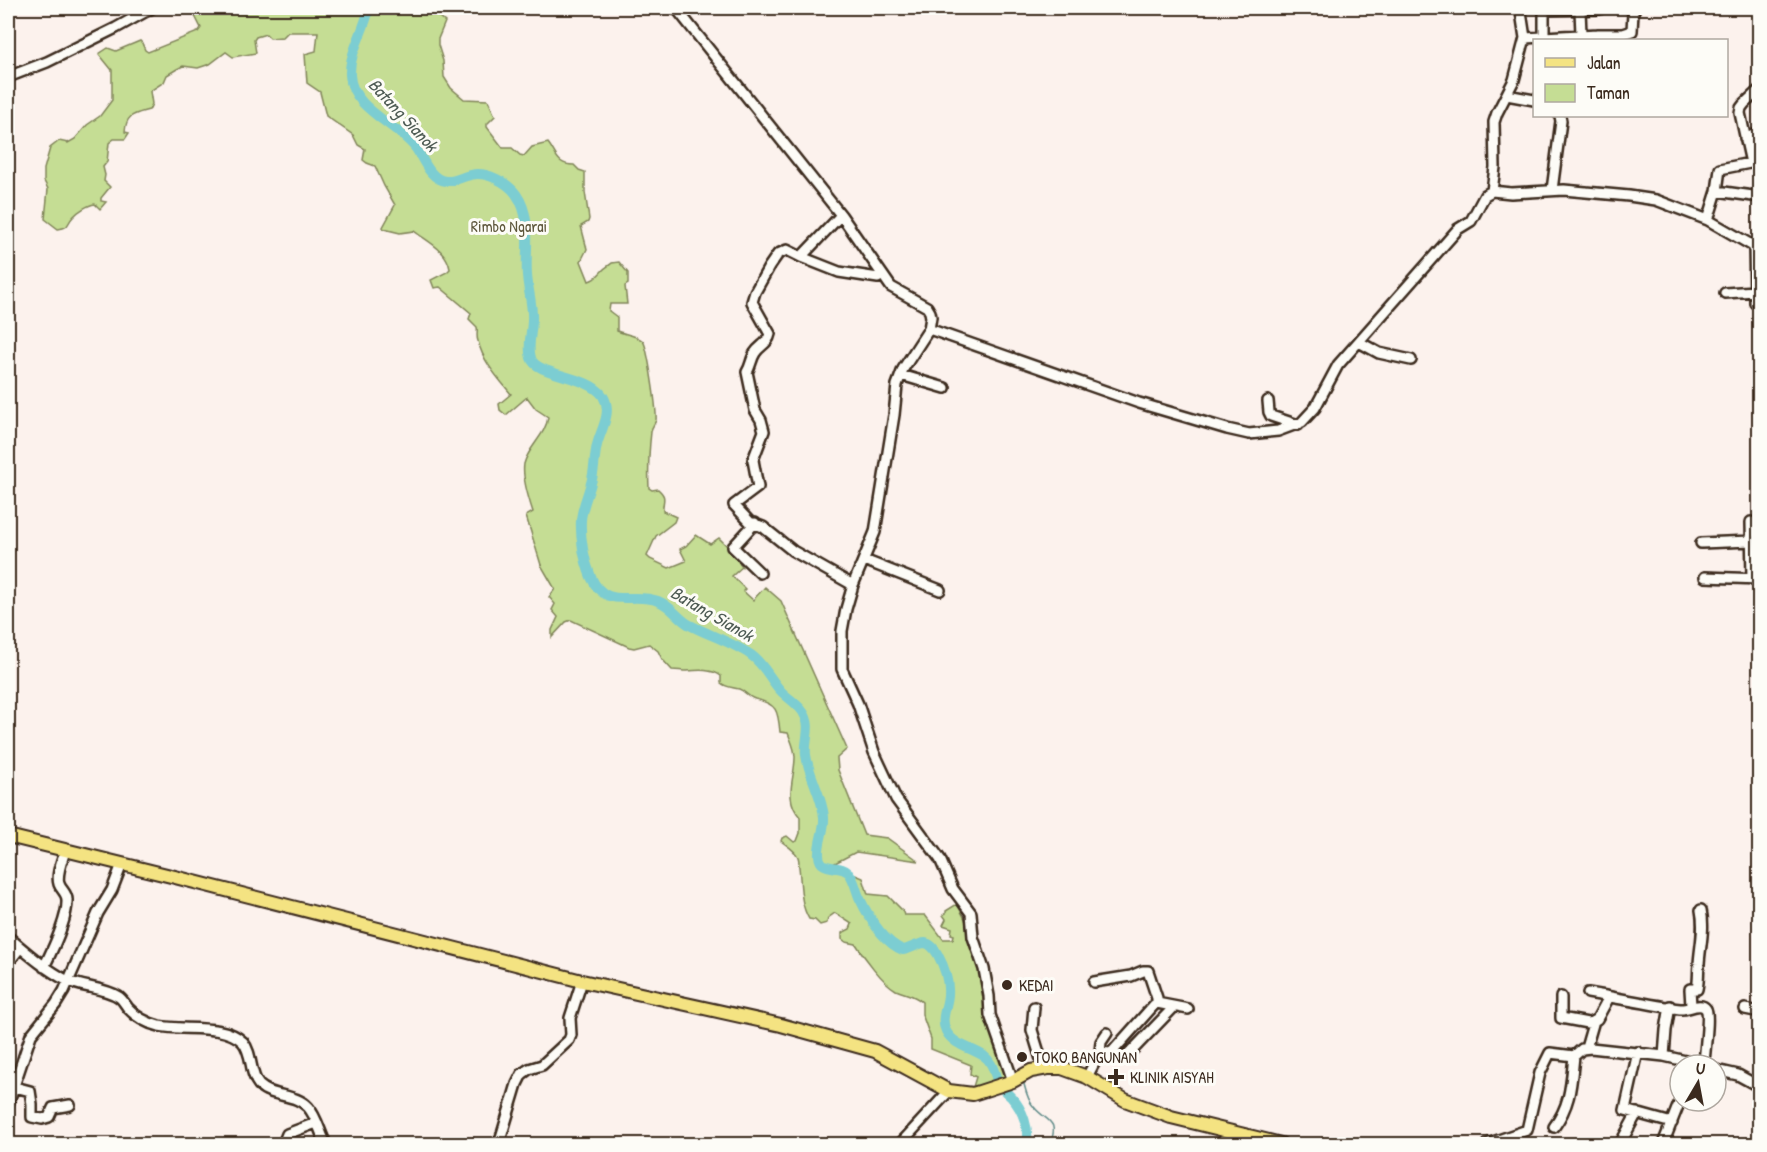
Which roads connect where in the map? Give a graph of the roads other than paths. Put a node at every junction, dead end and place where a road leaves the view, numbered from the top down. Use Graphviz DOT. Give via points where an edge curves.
graph roads {
  1 [pos="152,8"];
  2 [pos="676,8"];
  3 [pos="1523,8"];
  4 [pos="1635,8"];
  5 [pos="1600,9"];
  6 [pos="1580,10"];
  7 [pos="1581,34"];
  8 [pos="1544,36"];
  9 [pos="1598,37"];
  10 [pos="1525,38"];
  11 [pos="8,77"];
  12 [pos="1759,90"];
  13 [pos="1507,95"];
  14 [pos="1533,100"];
  15 [pos="1560,117"];
  16 [pos="1760,133"];
  17 [pos="1745,138"];
  18 [pos="1755,162"];
  19 [pos="1552,190"];
  20 [pos="1717,191"];
  21 [pos="1492,192"];
  22 [pos="1760,197"];
  23 [pos="841,215"];
  24 [pos="1708,220"];
  25 [pos="1757,248"];
  26 [pos="801,257"];
  27 [pos="881,274"];
  28 [pos="1755,291"];
  29 [pos="1725,292"];
  30 [pos="1755,303"];
  31 [pos="929,329"];
  32 [pos="1359,342"];
  33 [pos="1411,360"];
  34 [pos="901,375"];
  35 [pos="945,388"];
  36 [pos="1268,401"];
  37 [pos="1298,425"];
  38 [pos="1751,522"];
  39 [pos="755,524"];
  40 [pos="1751,541"];
  41 [pos="1701,543"];
  42 [pos="864,560"];
  43 [pos="760,573"];
  44 [pos="1705,577"];
  45 [pos="1756,579"];
  46 [pos="853,585"];
  47 [pos="940,590"];
  48 [pos="8,836"];
  49 [pos="65,851"];
  50 [pos="122,864"];
  51 [pos="1701,910"];
  52 [pos="8,937"];
  53 [pos="20,948"];
  54 [pos="8,963"];
  55 [pos="44,967"];
  56 [pos="582,981"];
  57 [pos="68,982"];
  58 [pos="1094,982"];
  59 [pos="1588,993"];
  60 [pos="1561,997"];
  61 [pos="1609,997"];
  62 [pos="1691,997"];
  63 [pos="1157,1004"];
  64 [pos="1174,1006"];
  65 [pos="1670,1006"];
  66 [pos="1034,1007"];
  67 [pos="1745,1008"];
  68 [pos="1188,1009"];
  69 [pos="1760,1012"];
  70 [pos="1590,1023"];
  71 [pos="1107,1033"];
  72 [pos="1586,1048"];
  73 [pos="1638,1052"];
  74 [pos="1105,1053"];
  75 [pos="1705,1053"];
  76 [pos="1574,1056"];
  77 [pos="1664,1056"];
  78 [pos="1668,1057"];
  79 [pos="1044,1069"];
  80 [pos="1728,1073"];
  81 [pos="1088,1077"];
  82 [pos="1013,1081"];
  83 [pos="15,1087"];
  84 [pos="1760,1087"];
  85 [pos="949,1091"];
  86 [pos="8,1104"];
  87 [pos="70,1105"];
  88 [pos="1637,1113"];
  89 [pos="1676,1113"];
  90 [pos="1672,1123"];
  91 [pos="316,1124"];
  92 [pos="1554,1127"];
  93 [pos="283,1144"];
  94 [pos="326,1144"];
  95 [pos="499,1144"];
  96 [pos="900,1144"];
  97 [pos="1281,1144"];
  98 [pos="1487,1144"];
  99 [pos="1620,1144"];
  100 [pos="1663,1144"];
  1 -- 11 [label="street" via="47,62"];
  2 -- 23 [label="street"];
  3 -- 10 [label="street"];
  4 -- 9 [label="street" via="1632,31"];
  5 -- 6 [label="street"];
  6 -- 7 [label="street"];
  6 -- 8 [label="street" via="1544,10"];
  7 -- 8 [label="street"];
  7 -- 9 [label="street"];
  8 -- 10 [label="street"];
  10 -- 13 [label="street"];
  12 -- 17 [label="street" via="1741,108"];
  13 -- 14 [label="street"];
  13 -- 21 [label="street" via="1494,122"];
  15 -- 19 [label="street"];
  16 -- 17 [label="street"];
  17 -- 18 [label="street"];
  18 -- 20 [label="street" via="1720,168"];
  19 -- 21 [label="street"];
  19 -- 24 [label="street" via="1656,200"];
  20 -- 22 [label="street"];
  20 -- 24 [label="street"];
  21 -- 32 [label="street" via="1485,195 1471,221 1458,229"];
  23 -- 26 [label="street"];
  23 -- 27 [label="street"];
  24 -- 25 [label="street"];
  25 -- 28 [label="street"];
  26 -- 27 [label="street" via="839,272 878,278"];
  26 -- 39 [label="street" via="787,250 778,254 752,302 771,334 769,341 756,351 747,372 755,410 764,430 753,460 758,487 734,505"];
  27 -- 31 [label="street" via="891,287 927,308 932,317"];
  28 -- 29 [label="street"];
  28 -- 30 [label="street"];
  31 -- 34 [label="street"];
  31 -- 37 [label="street" via="1139,403 1227,429 1249,434"];
  32 -- 33 [label="street" via="1379,353"];
  32 -- 37 [label="street" via="1338,365 1316,408"];
  34 -- 35 [label="street"];
  34 -- 42 [label="street" via="875,532"];
  36 -- 37 [label="street" via="1271,416"];
  38 -- 40 [label="street"];
  39 -- 43 [label="street" via="733,547"];
  39 -- 46 [label="street"];
  40 -- 41 [label="street"];
  40 -- 45 [label="street"];
  42 -- 46 [label="street"];
  42 -- 47 [label="street"];
  44 -- 45 [label="street"];
  46 -- 82 [label="street" via="842,631 842,669 897,799 940,859 953,888 971,912 990,1015"];
  48 -- 49 [label="main road"];
  49 -- 50 [label="main road"];
  49 -- 55 [label="street" via="58,880 67,896 67,909"];
  50 -- 56 [label="main road"];
  50 -- 57 [label="street"];
  51 -- 62 [label="street" via="1698,984"];
  52 -- 53 [label="street"];
  53 -- 54 [label="street"];
  53 -- 55 [label="street"];
  55 -- 57 [label="street"];
  56 -- 85 [label="main road" via="758,1019 875,1051"];
  56 -- 95 [label="street" via="570,1018 569,1041 542,1065 522,1074"];
  57 -- 83 [label="street" via="31,1035"];
  57 -- 91 [label="street" via="118,997 145,1021 156,1025 225,1031 242,1042 260,1085 303,1102"];
  58 -- 63 [label="street" via="1148,971"];
  59 -- 61 [label="street"];
  60 -- 70 [label="street" via="1561,1018"];
  61 -- 65 [label="street"];
  61 -- 70 [label="street" via="1597,1019"];
  62 -- 65 [label="street" via="1686,1009"];
  62 -- 75 [label="street" via="1707,1011"];
  63 -- 64 [label="street"];
  63 -- 74 [label="street"];
  64 -- 68 [label="street"];
  64 -- 74 [label="street" via="1125,1059"];
  65 -- 77 [label="street"];
  66 -- 79 [label="street" via="1032,1030"];
  67 -- 69 [label="street"];
  70 -- 72 [label="street" via="1593,1026"];
  71 -- 74 [label="street" via="1101,1042"];
  72 -- 73 [label="street"];
  72 -- 76 [label="street"];
  73 -- 77 [label="street"];
  73 -- 88 [label="street" via="1625,1107"];
  74 -- 81 [label="street"];
  76 -- 92 [label="street" via="1566,1108"];
  76 -- 98 [label="street" via="1550,1053 1540,1073 1527,1130"];
  77 -- 78 [label="street"];
  79 -- 81 [label="main road" via="1062,1068"];
  79 -- 82 [label="main road"];
  80 -- 84 [label="street"];
  81 -- 97 [label="main road" via="1125,1100 1171,1117"];
  82 -- 85 [label="main road" via="973,1094"];
  83 -- 86 [label="street"];
  83 -- 87 [label="street" via="30,1090 32,1117 46,1119 53,1107"];
  85 -- 96 [label="street"];
  88 -- 90 [label="street"];
  88 -- 99 [label="street"];
  89 -- 90 [label="street"];
  90 -- 100 [label="street"];
  91 -- 93 [label="street" via="287,1134"];
  91 -- 94 [label="street"];
}
